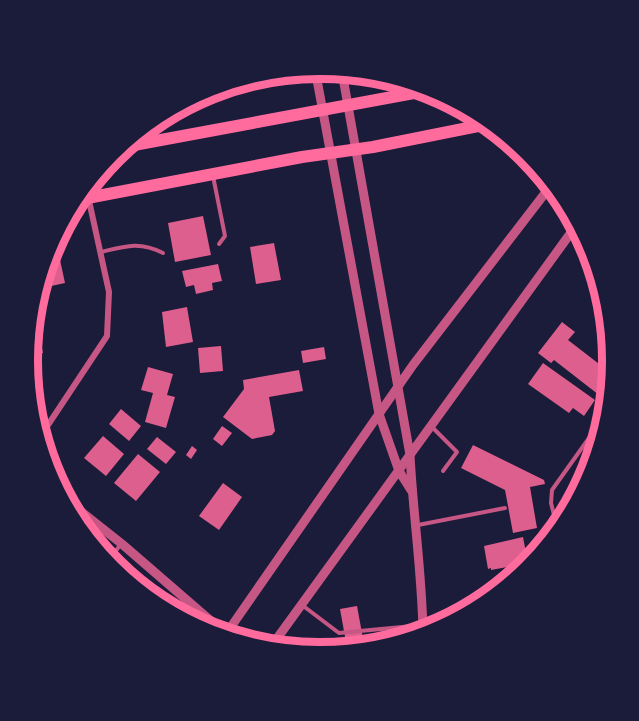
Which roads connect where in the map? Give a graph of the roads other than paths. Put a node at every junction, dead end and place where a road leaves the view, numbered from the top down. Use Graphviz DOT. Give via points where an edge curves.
graph roads {
  1 [pos="317,79"];
  2 [pos="343,80"];
  3 [pos="411,93"];
  4 [pos="348,105"];
  5 [pos="323,110"];
  6 [pos="476,126"];
  7 [pos="139,144"];
  8 [pos="356,150"];
  9 [pos="331,154"];
  10 [pos="212,174"];
  11 [pos="546,193"];
  12 [pos="92,195"];
  13 [pos="87,201"];
  14 [pos="571,233"];
  15 [pos="219,244"];
  16 [pos="100,252"];
  17 [pos="163,254"];
  18 [pos="398,387"];
  19 [pos="379,414"];
  20 [pos="430,426"];
  21 [pos="46,428"];
  22 [pos="592,434"];
  23 [pos="410,455"];
  24 [pos="399,471"];
  25 [pos="443,471"];
  26 [pos="412,492"];
  27 [pos="505,508"];
  28 [pos="82,512"];
  29 [pos="554,516"];
  30 [pos="416,526"];
  31 [pos="122,544"];
  32 [pos="114,554"];
  33 [pos="302,604"];
  34 [pos="210,620"];
  35 [pos="423,623"];
  36 [pos="230,628"];
  37 [pos="403,630"];
  38 [pos="277,639"];
  1 -- 5 [label="street"];
  2 -- 4 [label="street"];
  3 -- 4 [label="main road"];
  4 -- 5 [label="main road"];
  4 -- 8 [label="street"];
  5 -- 7 [label="main road"];
  5 -- 9 [label="street"];
  6 -- 8 [label="main road"];
  8 -- 9 [label="main road"];
  8 -- 18 [label="street"];
  9 -- 10 [label="main road"];
  9 -- 19 [label="street"];
  10 -- 12 [label="main road"];
  10 -- 15 [label="lane" via="225,236"];
  11 -- 18 [label="street"];
  13 -- 16 [label="street"];
  14 -- 20 [label="street"];
  16 -- 17 [label="lane" via="129,245 151,247"];
  16 -- 21 [label="street" via="109,292 107,336"];
  18 -- 19 [label="street"];
  18 -- 23 [label="street"];
  19 -- 24 [label="street"];
  19 -- 36 [label="street"];
  20 -- 23 [label="street"];
  20 -- 25 [label="lane" via="458,452"];
  22 -- 29 [label="lane" via="552,490"];
  23 -- 24 [label="street"];
  23 -- 26 [label="street"];
  24 -- 26 [label="street"];
  24 -- 33 [label="street"];
  26 -- 30 [label="street"];
  27 -- 30 [label="lane"];
  28 -- 31 [label="street"];
  30 -- 35 [label="street"];
  31 -- 32 [label="lane"];
  31 -- 34 [label="street"];
  33 -- 37 [label="lane" via="339,633"];
  33 -- 38 [label="street"];
}
